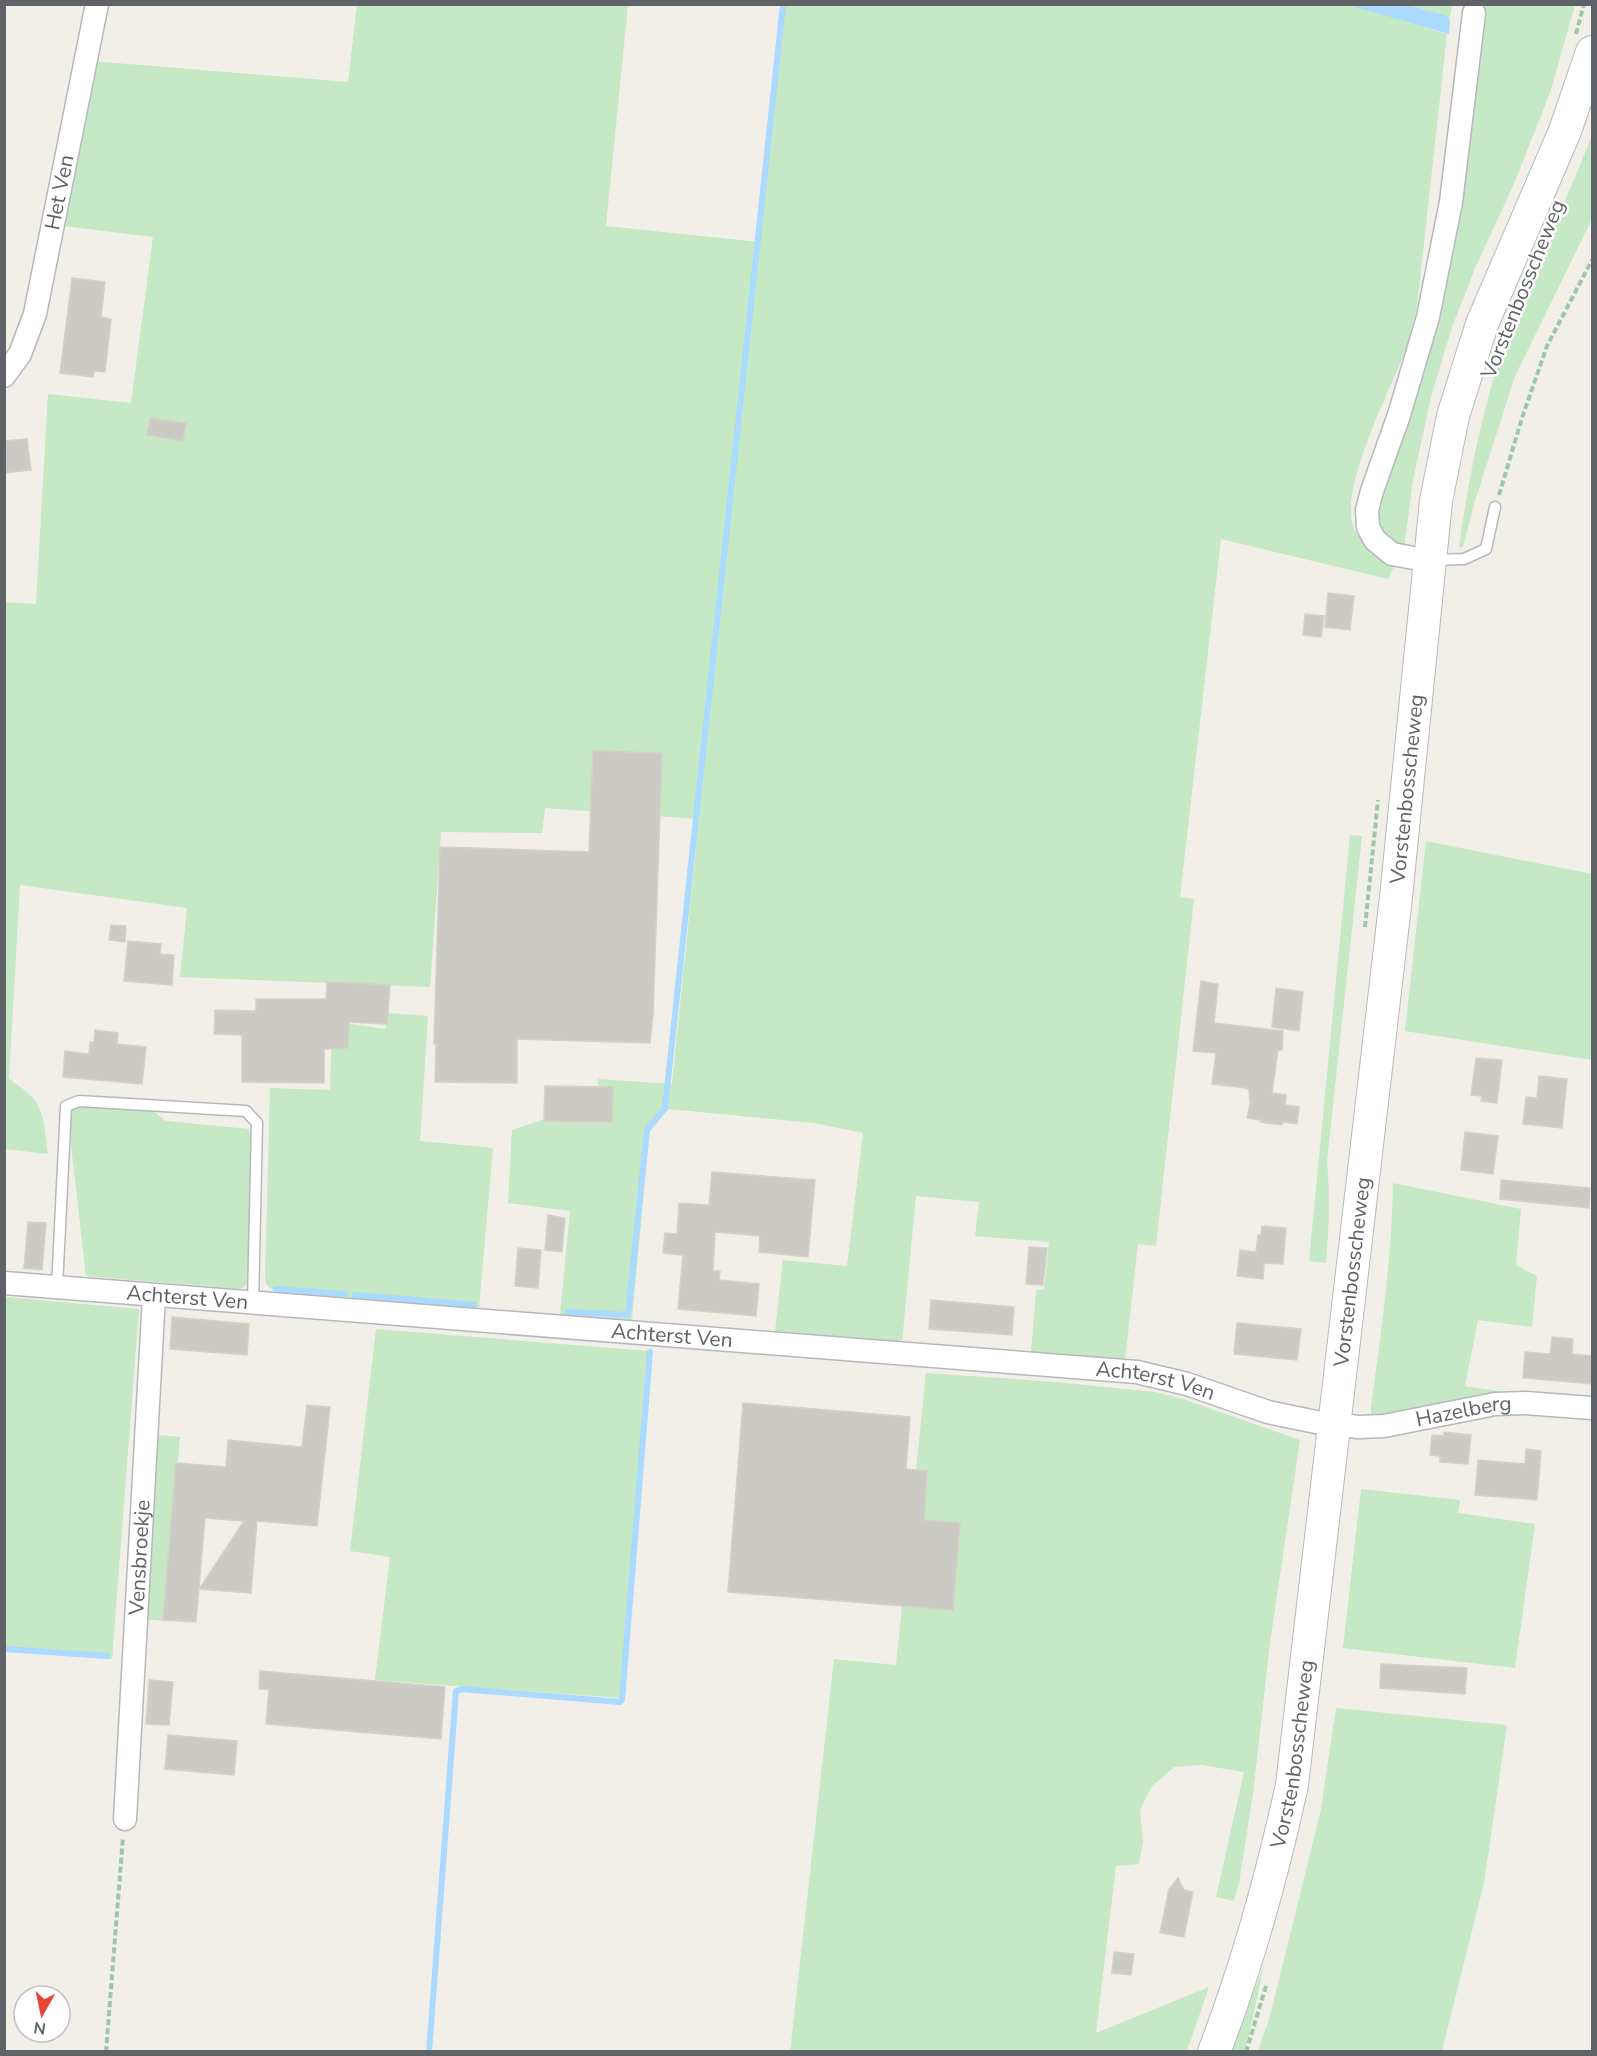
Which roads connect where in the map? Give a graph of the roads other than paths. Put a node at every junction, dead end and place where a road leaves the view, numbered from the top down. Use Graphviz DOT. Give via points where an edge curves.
graph roads {
  1 [pos="97,4"];
  2 [pos="1474,14"];
  3 [pos="1593,52"];
  4 [pos="4,376"];
  5 [pos="1495,507"];
  6 [pos="1430,561"];
  7 [pos="4,1283"];
  8 [pos="57,1287"];
  9 [pos="154,1296"];
  10 [pos="253,1303"];
  11 [pos="1593,1408"];
  12 [pos="1334,1424"];
  13 [pos="125,1819"];
  14 [pos="1214,2052"];
  1 -- 4 [label="street, Het Ven" via="35,314 20,354"];
  2 -- 6 [label="street" via="1451,202 1428,317 1368,510 1368,528 1392,554"];
  3 -- 6 [label="street, Vorstenbosscheweg" via="1565,131 1501,277 1464,377 1442,465"];
  5 -- 6 [label="lane" via="1486,549 1464,559"];
  6 -- 12 [label="street, Vorstenbosscheweg" via="1396,897"];
  7 -- 8 [label="street, Achterst Ven"];
  8 -- 9 [label="street, Achterst Ven"];
  8 -- 10 [label="lane" via="66,1106 79,1101 246,1111 257,1123"];
  9 -- 10 [label="street, Achterst Ven"];
  9 -- 13 [label="street, Vensbroekje"];
  10 -- 12 [label="street, Achterst Ven" via="1137,1372 1187,1384 1268,1412"];
  11 -- 12 [label="street, Hazelberg" via="1495,1404 1383,1426"];
  12 -- 14 [label="street, Vorstenbosscheweg" via="1292,1785 1264,1902 1255,1978"];
}
